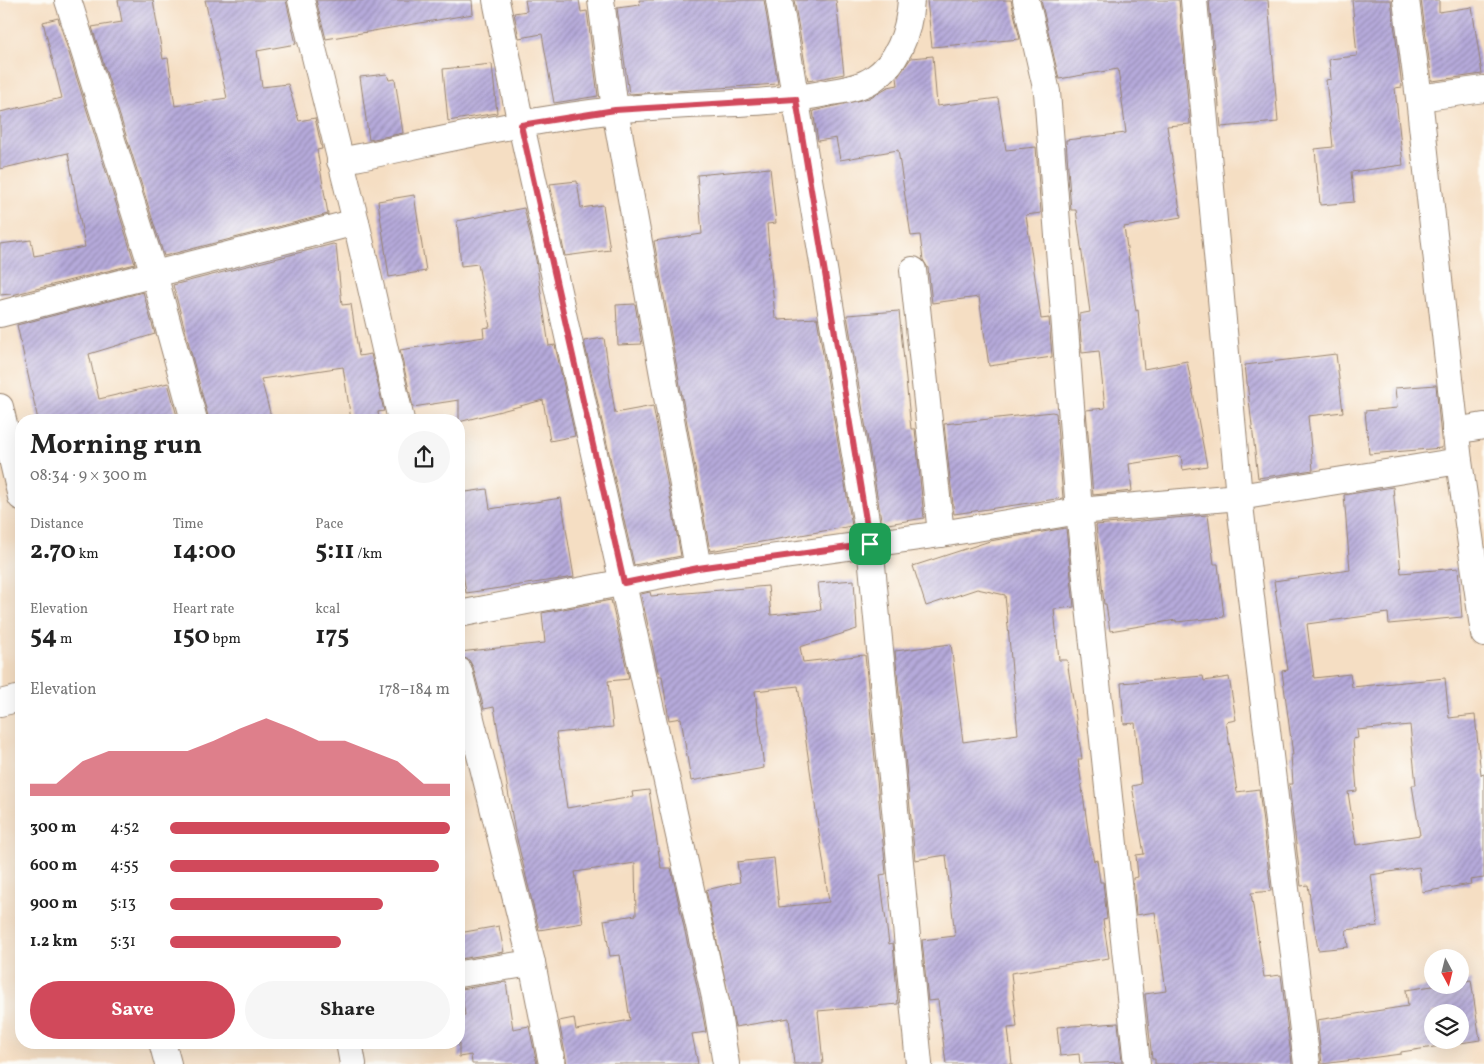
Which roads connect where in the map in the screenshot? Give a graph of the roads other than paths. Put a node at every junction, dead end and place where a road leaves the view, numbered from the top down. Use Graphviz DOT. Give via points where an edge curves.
graph roads {
  1 [pos="68,0"];
  2 [pos="302,0"];
  3 [pos="496,0"];
  4 [pos="601,0"];
  5 [pos="779,0"];
  6 [pos="911,0"];
  7 [pos="1026,0"];
  8 [pos="1194,0"];
  9 [pos="1406,0"];
  10 [pos="1484,89"];
  11 [pos="1419,98"];
  12 [pos="796,99"];
  13 [pos="615,110"];
  14 [pos="521,125"];
  15 [pos="340,161"];
  16 [pos="356,222"];
  17 [pos="913,270"];
  18 [pos="154,274"];
  19 [pos="0,314"];
  20 [pos="0,408"];
  21 [pos="192,414"];
  22 [pos="400,414"];
  23 [pos="1484,426"];
  24 [pos="1456,431"];
  25 [pos="1459,461"];
  26 [pos="15,472"];
  27 [pos="1239,497"];
  28 [pos="1079,511"];
  29 [pos="941,534"];
  30 [pos="870,544"];
  31 [pos="698,568"];
  32 [pos="624,583"];
  33 [pos="465,613"];
  34 [pos="1484,634"];
  35 [pos="465,695"];
  36 [pos="15,699"];
  37 [pos="0,703"];
  38 [pos="532,963"];
  39 [pos="465,973"];
  40 [pos="164,1049"];
  41 [pos="351,1049"];
  42 [pos="168,1064"];
  43 [pos="354,1064"];
  44 [pos="552,1064"];
  45 [pos="726,1064"];
  46 [pos="919,1064"];
  47 [pos="1137,1064"];
  48 [pos="1307,1064"];
  1 -- 18 [label="street"];
  2 -- 15 [label="street"];
  3 -- 14 [label="street"];
  4 -- 13 [label="street"];
  5 -- 12 [label="street"];
  6 -- 12 [label="street" via="907,30 886,69 855,87"];
  7 -- 28 [label="street" via="1047,92"];
  8 -- 27 [label="street"];
  9 -- 11 [label="street"];
  10 -- 11 [label="street"];
  11 -- 24 [label="street"];
  12 -- 13 [label="street"];
  12 -- 30 [label="street"];
  13 -- 14 [label="street"];
  13 -- 31 [label="street"];
  14 -- 15 [label="street"];
  14 -- 32 [label="street"];
  15 -- 16 [label="street"];
  16 -- 18 [label="street"];
  16 -- 22 [label="street"];
  17 -- 29 [label="street"];
  18 -- 19 [label="street"];
  18 -- 21 [label="street"];
  20 -- 26 [label="street"];
  23 -- 24 [label="street"];
  24 -- 25 [label="street"];
  25 -- 27 [label="street"];
  25 -- 34 [label="street"];
  27 -- 28 [label="street"];
  27 -- 48 [label="street"];
  28 -- 29 [label="street"];
  28 -- 47 [label="street"];
  29 -- 30 [label="street"];
  30 -- 31 [label="street"];
  30 -- 46 [label="street"];
  31 -- 32 [label="street"];
  32 -- 33 [label="street"];
  32 -- 45 [label="street" via="716,1002"];
  35 -- 38 [label="street"];
  36 -- 37 [label="street"];
  38 -- 39 [label="street"];
  38 -- 44 [label="street"];
  40 -- 42 [label="street"];
  41 -- 43 [label="street"];
}
